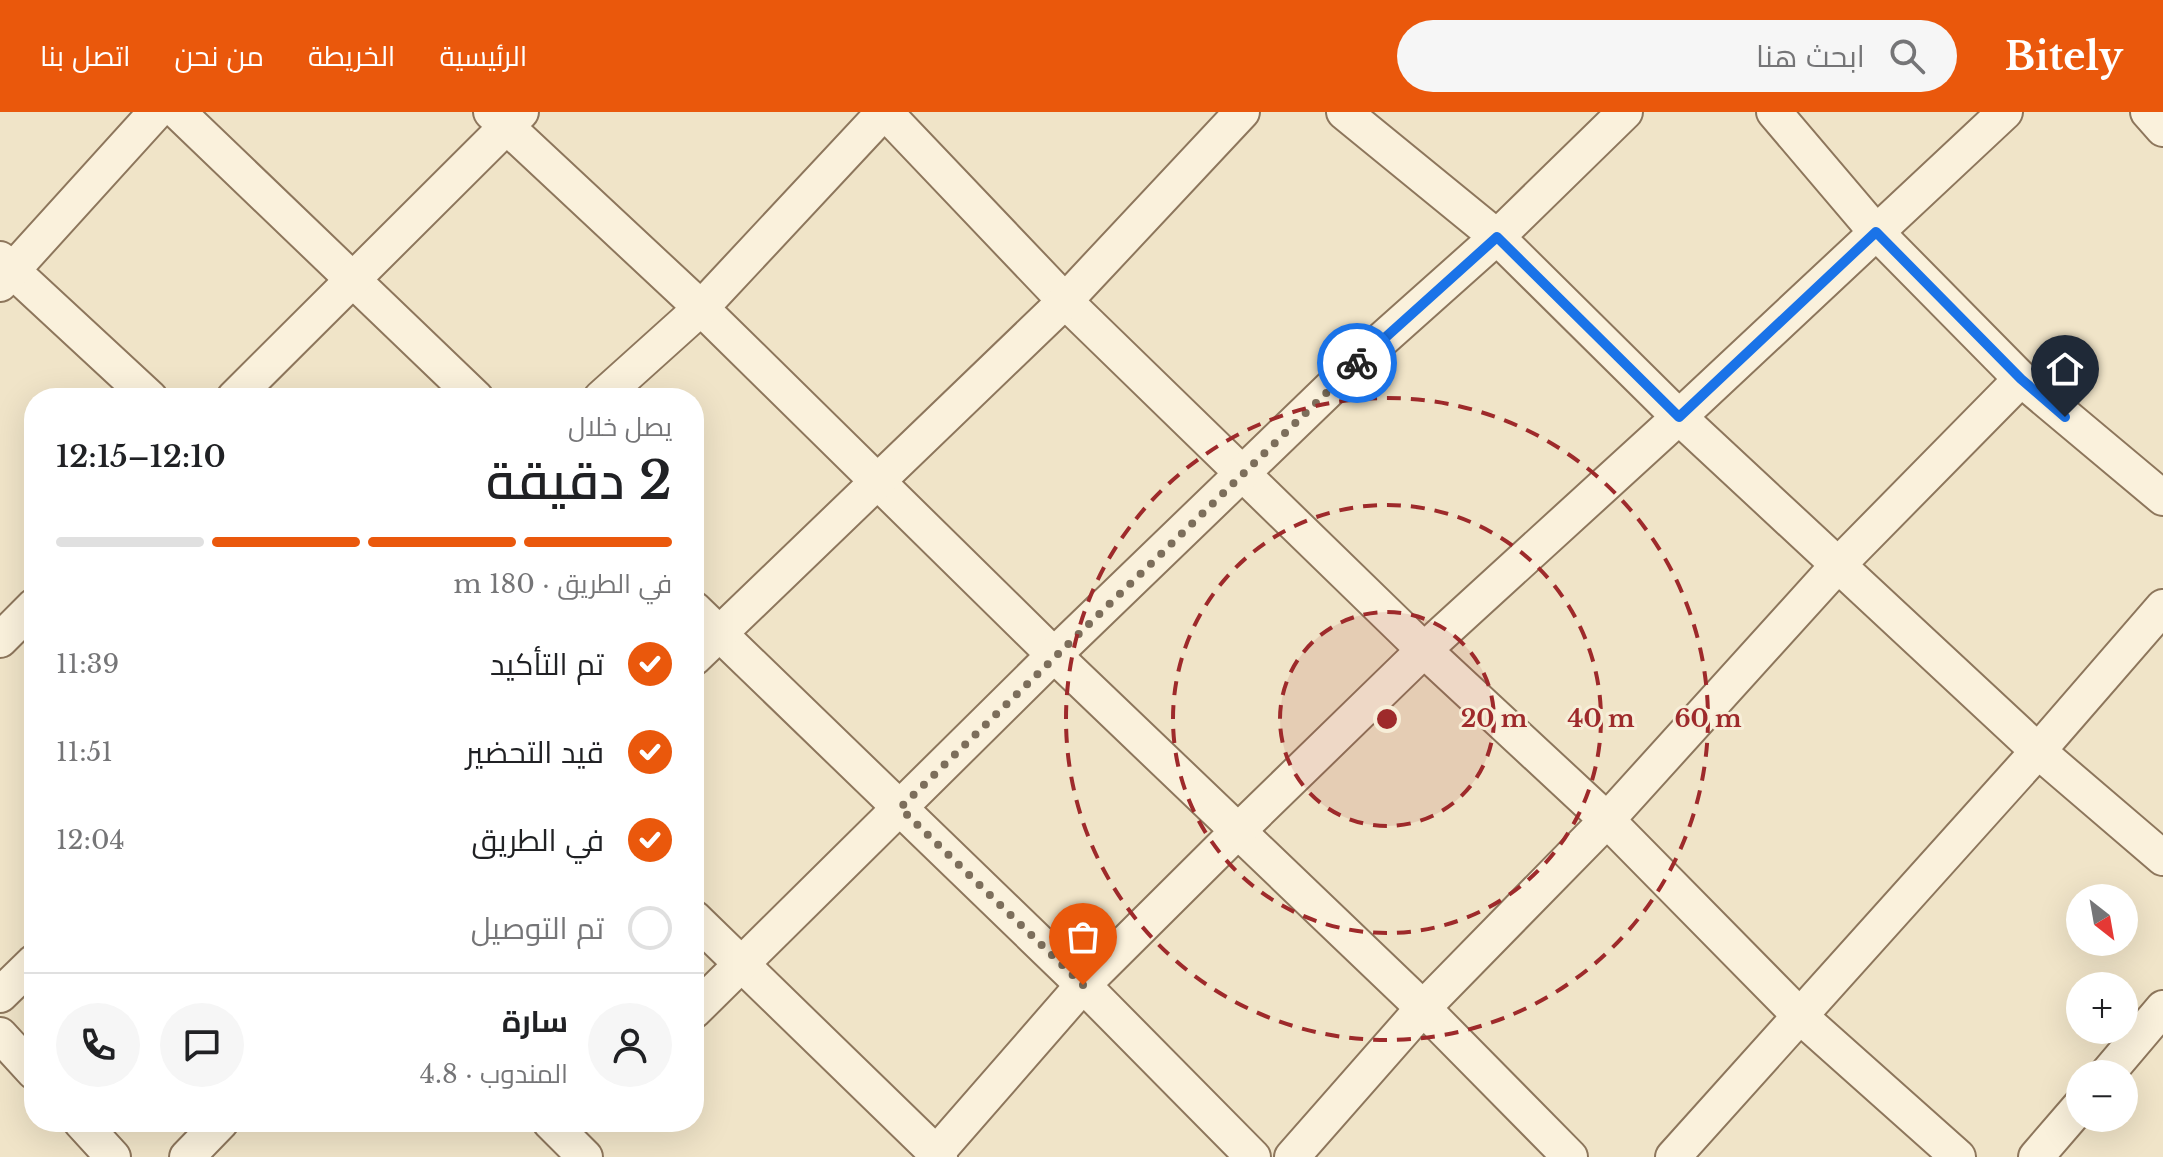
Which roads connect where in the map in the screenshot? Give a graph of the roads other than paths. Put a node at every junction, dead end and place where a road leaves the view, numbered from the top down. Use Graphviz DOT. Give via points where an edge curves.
graph roads {
  1 [pos="156,112"];
  2 [pos="178,112"];
  3 [pos="884,112"];
  4 [pos="1242,112"];
  5 [pos="1344,112"];
  6 [pos="1625,112"];
  7 [pos="1774,112"];
  8 [pos="2005,112"];
  9 [pos="2148,112"];
  10 [pos="506,117"];
  11 [pos="2163,129"];
  12 [pos="1876,232"];
  13 [pos="1497,237"];
  14 [pos="4,272"];
  15 [pos="352,278"];
  16 [pos="1065,301"];
  17 [pos="701,308"];
  18 [pos="2021,379"];
  19 [pos="138,388"];
  20 [pos="244,388"];
  21 [pos="466,388"];
  22 [pos="612,388"];
  23 [pos="1679,417"];
  24 [pos="1243,474"];
  25 [pos="875,481"];
  26 [pos="2163,498"];
  27 [pos="1838,565"];
  28 [pos="2163,607"];
  29 [pos="704,619"];
  30 [pos="719,634"];
  31 [pos="704,648"];
  32 [pos="1424,650"];
  33 [pos="1054,655"];
  34 [pos="2038,751"];
  35 [pos="900,808"];
  36 [pos="1607,820"];
  37 [pos="1238,831"];
  38 [pos="2163,858"];
  39 [pos="704,928"];
  40 [pos="742,965"];
  41 [pos="24,972"];
  42 [pos="1083,985"];
  43 [pos="0,995"];
  44 [pos="704,1001"];
  45 [pos="1423,1008"];
  46 [pos="2163,1008"];
  47 [pos="1801,1017"];
  48 [pos="0,1035"];
  49 [pos="2119,1060"];
  50 [pos="24,1061"];
  51 [pos="2066,1122"];
  52 [pos="90,1132"];
  53 [pos="211,1132"];
  54 [pos="936,1156"];
  55 [pos="113,1157"];
  56 [pos="187,1157"];
  57 [pos="1253,1157"];
  58 [pos="1292,1157"];
  59 [pos="1570,1157"];
  60 [pos="1673,1157"];
  61 [pos="1958,1157"];
  62 [pos="2036,1157"];
  1 -- 14 [label="street"];
  2 -- 15 [label="street"];
  3 -- 16 [label="street"];
  3 -- 17 [label="street"];
  4 -- 16 [label="street"];
  5 -- 13 [label="street"];
  6 -- 13 [label="street"];
  7 -- 12 [label="street"];
  8 -- 12 [label="street"];
  9 -- 11 [label="street"];
  10 -- 15 [label="street"];
  10 -- 17 [label="street"];
  12 -- 18 [label="street"];
  12 -- 23 [label="street"];
  13 -- 23 [label="street"];
  13 -- 24 [label="street"];
  14 -- 19 [label="street"];
  15 -- 20 [label="street"];
  15 -- 21 [label="street"];
  16 -- 24 [label="street"];
  16 -- 25 [label="street"];
  17 -- 22 [label="street"];
  17 -- 25 [label="street"];
  18 -- 26 [label="street"];
  18 -- 27 [label="street"];
  23 -- 27 [label="street"];
  23 -- 32 [label="street"];
  24 -- 32 [label="street"];
  24 -- 33 [label="street"];
  25 -- 30 [label="street"];
  25 -- 33 [label="street"];
  27 -- 34 [label="street"];
  27 -- 36 [label="street"];
  28 -- 34 [label="street"];
  29 -- 30 [label="street"];
  30 -- 31 [label="street"];
  30 -- 35 [label="street"];
  32 -- 36 [label="street"];
  32 -- 37 [label="street"];
  33 -- 35 [label="street"];
  33 -- 37 [label="street"];
  34 -- 38 [label="street"];
  34 -- 47 [label="street"];
  35 -- 40 [label="street"];
  35 -- 42 [label="street"];
  36 -- 45 [label="street"];
  36 -- 47 [label="street"];
  37 -- 42 [label="street"];
  37 -- 45 [label="street"];
  39 -- 40 [label="street"];
  40 -- 44 [label="street"];
  40 -- 54 [label="street"];
  41 -- 43 [label="street"];
  42 -- 54 [label="street"];
  42 -- 57 [label="street"];
  45 -- 58 [label="street"];
  45 -- 59 [label="street"];
  46 -- 49 [label="street"];
  47 -- 60 [label="street"];
  47 -- 61 [label="street"];
  48 -- 50 [label="street"];
  51 -- 62 [label="street"];
  52 -- 55 [label="street"];
  53 -- 56 [label="street"];
}
